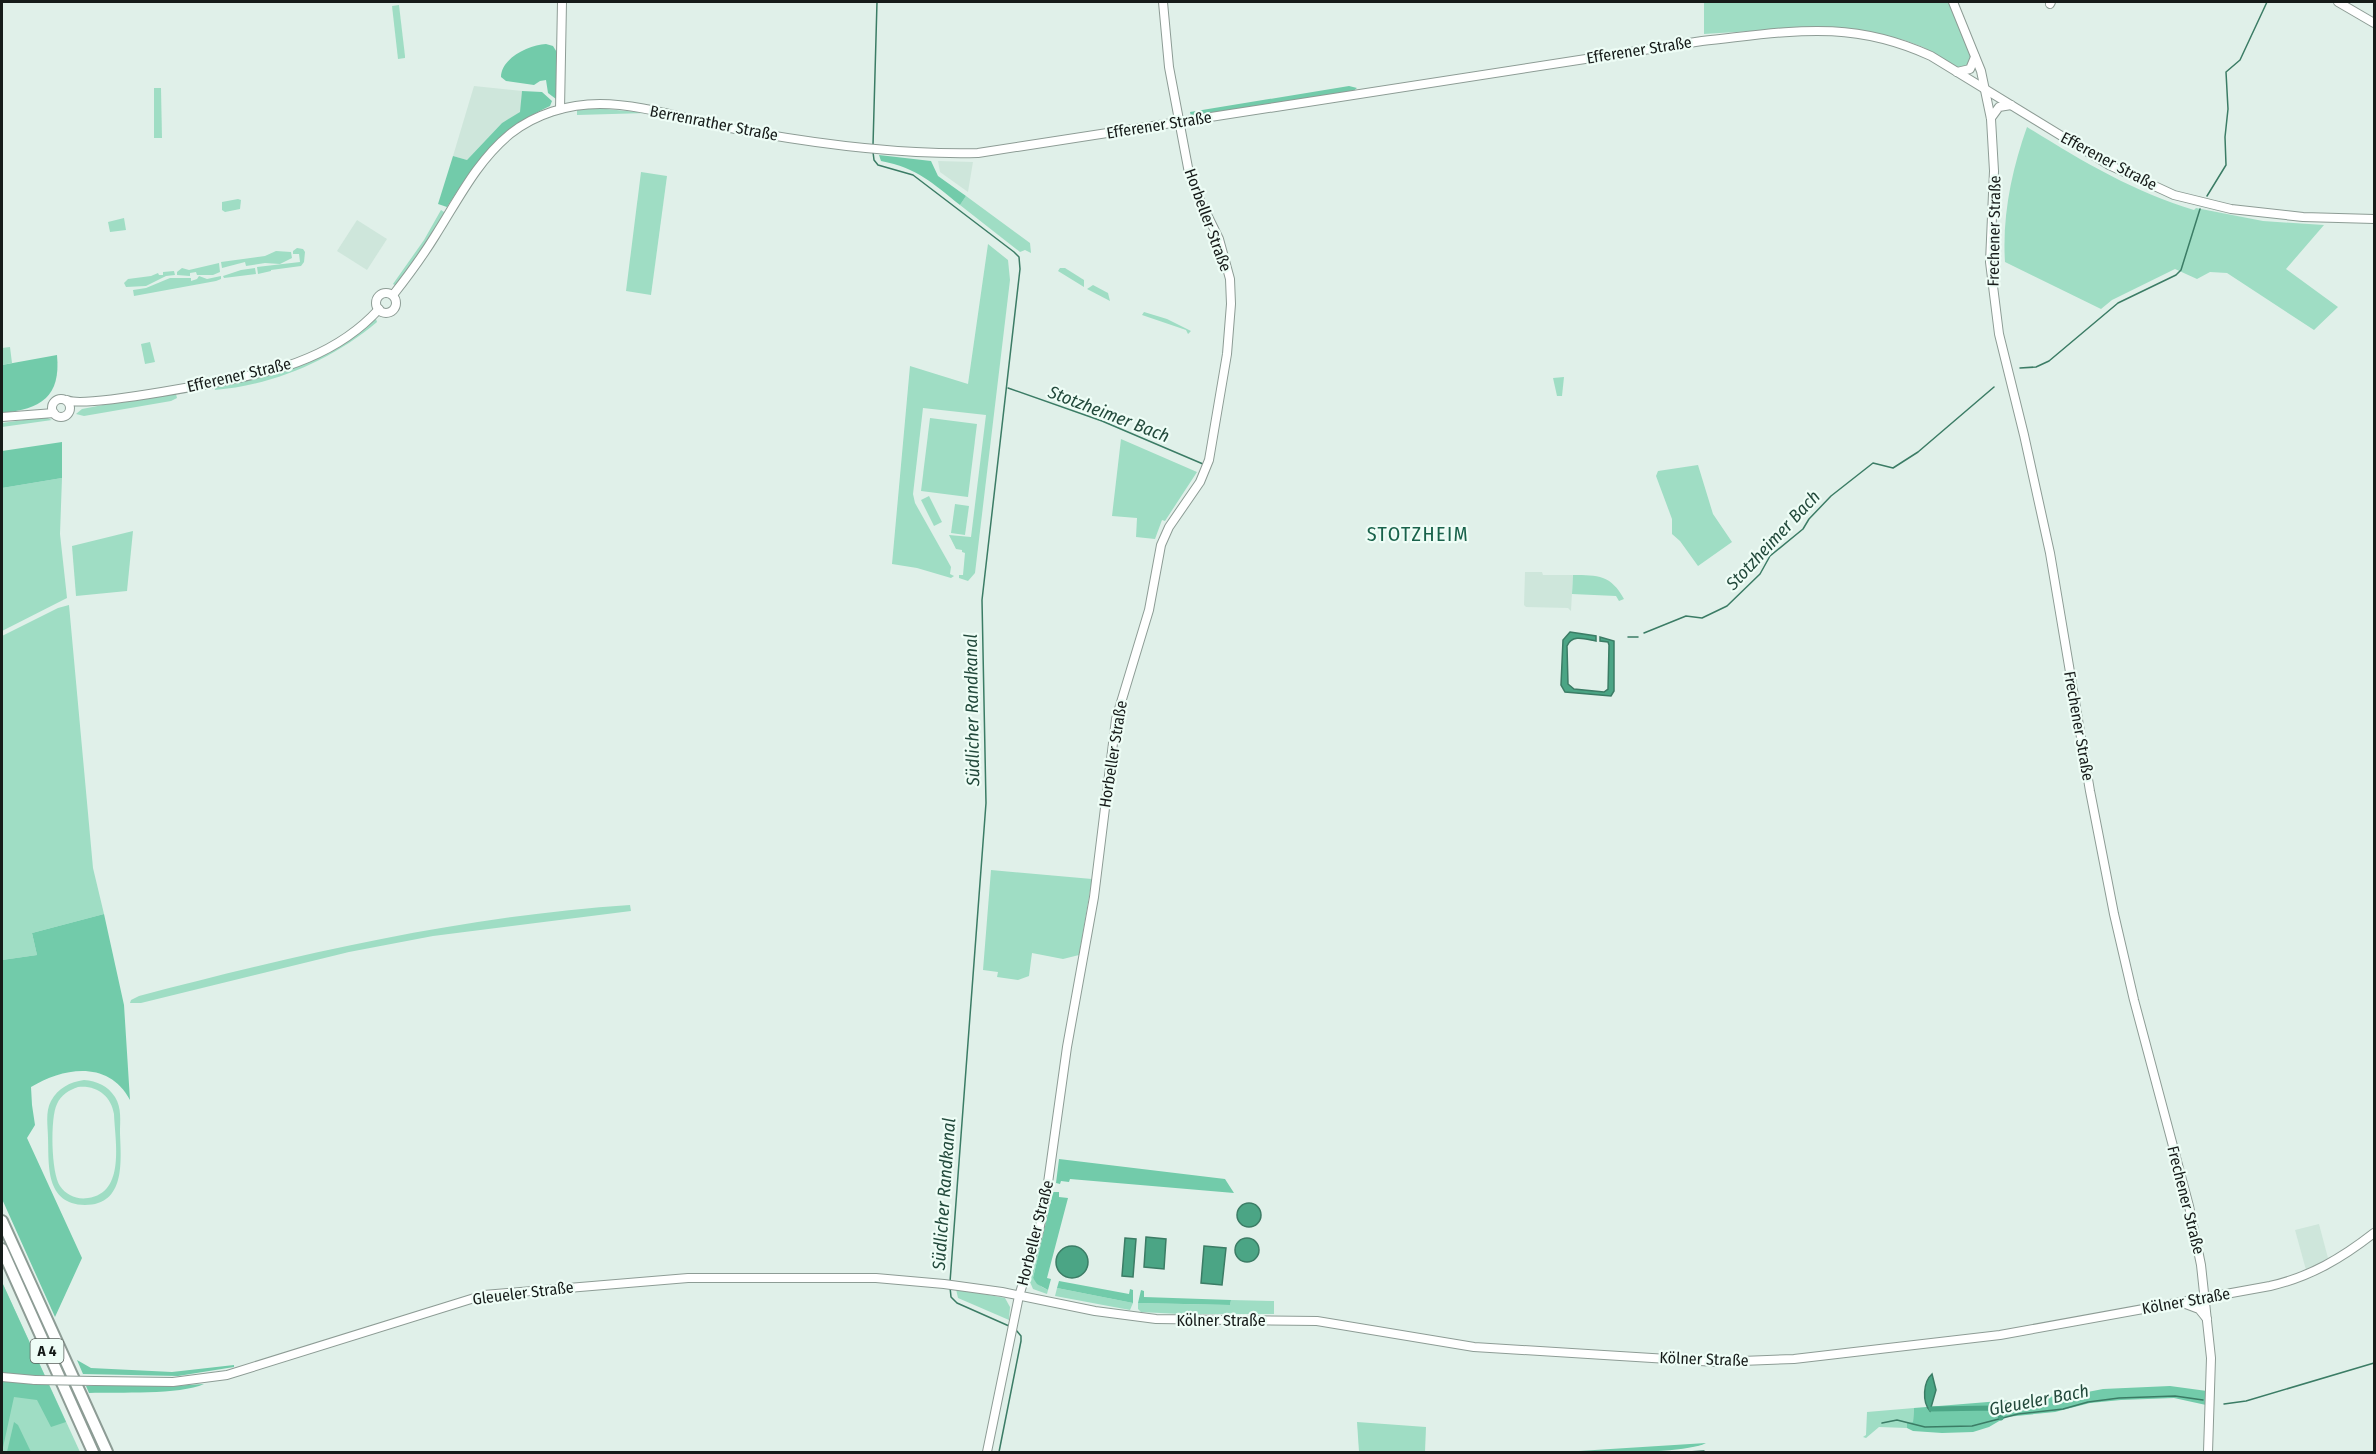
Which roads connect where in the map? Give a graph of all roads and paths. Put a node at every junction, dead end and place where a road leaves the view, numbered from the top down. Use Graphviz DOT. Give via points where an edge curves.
graph roads {
  1 [pos="562,2"];
  2 [pos="1163,2"];
  3 [pos="1953,2"];
  4 [pos="2338,2"];
  5 [pos="2374,23"];
  6 [pos="1975,56"];
  7 [pos="1957,72"];
  8 [pos="1986,90"];
  9 [pos="2010,105"];
  10 [pos="560,109"];
  11 [pos="1991,119"];
  12 [pos="1178,122"];
  13 [pos="867,148"];
  14 [pos="2374,219"];
  15 [pos="393,295"];
  16 [pos="379,309"];
  17 [pos="119,398"];
  18 [pos="67,400"];
  19 [pos="53,409"];
  20 [pos="69,412"];
  21 [pos="2,416"];
  22 [pos="2,1221"];
  23 [pos="2374,1233"];
  24 [pos="2,1249"];
  25 [pos="1019,1296"];
  26 [pos="2206,1297"];
  27 [pos="2180,1302"];
  28 [pos="2208,1320"];
  29 [pos="2,1377"];
  30 [pos="93,1452"];
  31 [pos="107,1452"];
  32 [pos="987,1452"];
  33 [pos="2208,1452"];
  1 -- 10 [label="street"];
  2 -- 12 [label="street, Horbeller Straße"];
  3 -- 6 [label="street, Frechener Straße"];
  4 -- 5 [label="street"];
  6 -- 7 [label="street" via="1970,69"];
  6 -- 8 [label="street, Frechener Straße"];
  7 -- 8 [label="street, Efferener Straße"];
  7 -- 12 [label="street, Efferener Straße" via="1931,56 1886,38 1849,31 1805,30 1702,41"];
  8 -- 9 [label="street, Efferener Straße"];
  8 -- 11 [label="street, Frechener Straße"];
  9 -- 11 [label="street" via="1999,108"];
  9 -- 14 [label="street, Efferener Straße" via="2109,165 2174,195 2263,213"];
  10 -- 13 [label="street, Berrenrather Straße" via="614,105"];
  10 -- 15 [label="street" via="527,123 496,147 469,180 422,257"];
  11 -- 26 [label="street, Frechener Straße" via="1994,171 1990,262 1999,334 2048,543 2114,914 2189,1206"];
  12 -- 13 [label="street, Efferener Straße" via="978,153"];
  12 -- 25 [label="street, Horbeller Straße" via="1189,173 1227,266 1231,304 1227,354 1209,460 1200,482 1161,544 1149,610 1116,719 1094,897 1047,1190"];
  15 -- 16 [label="street" via="380,296 376,303"];
  15 -- 16 [label="street" via="396,303 392,311"];
  16 -- 17 [label="street, Efferener Straße" via="337,342 294,363 263,373"];
  17 -- 18 [label="street, Efferener Straße" via="75,403"];
  17 -- 20 [label="street, Efferener Straße"];
  18 -- 19 [label="street" via="57,399"];
  18 -- 20 [label="street"];
  19 -- 20 [label="street" via="61,417"];
  19 -- 21 [label="street"];
  22 -- 31 [label="highway, A 4"];
  23 -- 26 [label="street, Kölner Straße" via="2335,1261 2299,1279"];
  24 -- 30 [label="highway, A 4"];
  25 -- 27 [label="street, Kölner Straße" via="1145,1318 1317,1321 1474,1347 1716,1362 1794,1359 2000,1335"];
  25 -- 29 [label="street, Gleueler Straße, bridge" via="876,1278 688,1278 492,1294 227,1375 173,1382"];
  25 -- 32 [label="street, Horbeller Straße"];
  26 -- 27 [label="street, Kölner Straße"];
  26 -- 28 [label="street, Frechener Straße"];
  27 -- 28 [label="street" via="2199,1309"];
  28 -- 33 [label="street, Frechener Straße"];
}
